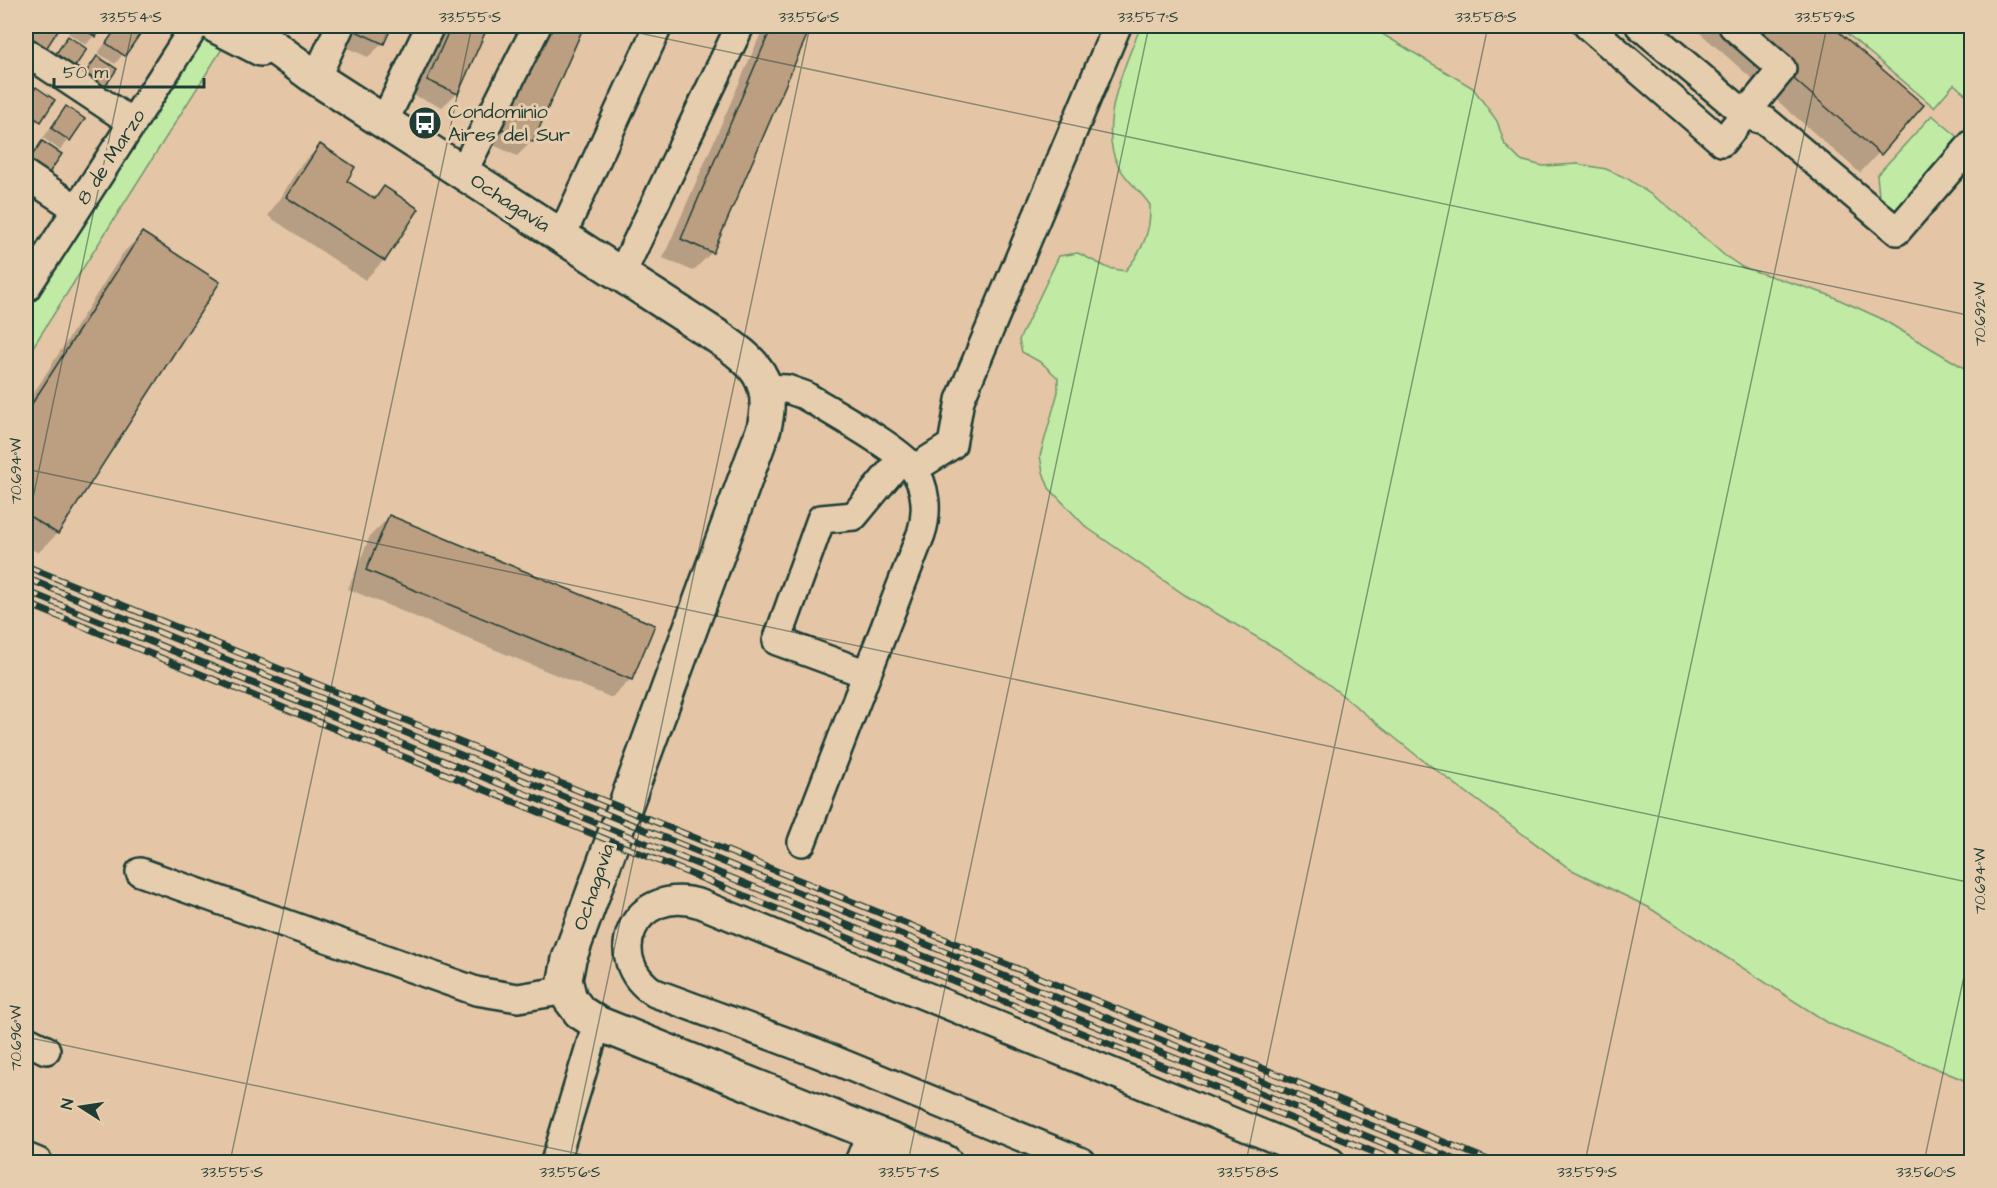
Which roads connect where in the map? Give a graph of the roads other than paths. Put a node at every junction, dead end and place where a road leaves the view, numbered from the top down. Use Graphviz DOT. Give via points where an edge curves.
graph roads {
  1 [pos="195,26"];
  2 [pos="216,26"];
  3 [pos="245,26"];
  4 [pos="340,26"];
  5 [pos="430,26"];
  6 [pos="537,26"];
  7 [pos="658,26"];
  8 [pos="740,26"];
  9 [pos="1117,26"];
  10 [pos="1588,26"];
  11 [pos="1640,26"];
  12 [pos="1733,26"];
  13 [pos="26,52"];
  14 [pos="316,78"];
  15 [pos="1746,115"];
  16 [pos="384,122"];
  17 [pos="133,123"];
  18 [pos="1971,144"];
  19 [pos="463,172"];
  20 [pos="26,175"];
  21 [pos="77,209"];
  22 [pos="561,237"];
  23 [pos="621,275"];
  24 [pos="26,288"];
  25 [pos="765,388"];
  26 [pos="908,464"];
  27 [pos="867,674"];
  28 [pos="802,842"];
  29 [pos="140,872"];
  30 [pos="567,990"];
  31 [pos="597,1023"];
  32 [pos="865,1148"];
  33 [pos="26,1157"];
  34 [pos="38,1162"];
  35 [pos="555,1162"];
  36 [pos="945,1162"];
  37 [pos="1082,1162"];
  38 [pos="1331,1162"];
  1 -- 17 [label="street, 8 de Marzo"];
  2 -- 14 [label="main road"];
  3 -- 14 [label="main road, Ochagavía"];
  4 -- 14 [label="street"];
  5 -- 16 [label="street"];
  6 -- 19 [label="street"];
  7 -- 22 [label="street"];
  8 -- 23 [label="street"];
  9 -- 26 [label="street" via="960,400 952,445"];
  10 -- 15 [label="street" via="1722,142"];
  11 -- 15 [label="street"];
  12 -- 15 [label="street" via="1782,69"];
  13 -- 17 [label="street"];
  14 -- 16 [label="main road, Ochagavía"];
  15 -- 18 [label="street" via="1766,121 1897,231"];
  16 -- 19 [label="main road, Ochagavía"];
  17 -- 21 [label="street, 8 de Marzo"];
  19 -- 22 [label="main road, Ochagavía"];
  20 -- 21 [label="street"];
  21 -- 24 [label="street, 8 de Marzo"];
  22 -- 23 [label="main road, Ochagavía"];
  23 -- 25 [label="main road, Ochagavía" via="748,358"];
  25 -- 26 [label="street" via="804,395"];
  25 -- 30 [label="main road, Ochagavía" via="768,401 764,428 599,872 566,969"];
  26 -- 27 [label="street" via="924,496 924,525"];
  26 -- 27 [label="street" via="854,516 821,519 777,641"];
  27 -- 28 [label="street"];
  29 -- 30 [label="street" via="476,991 518,998"];
  30 -- 31 [label="main road" via="580,1012"];
  31 -- 32 [label="main road"];
  31 -- 35 [label="street"];
  32 -- 36 [label="main road"];
  33 -- 34 [label="street"];
  37 -- 38 [label="street" via="817,1053 655,993 640,981 631,963 629,943 636,921 643,912 664,901 701,904"];
}
